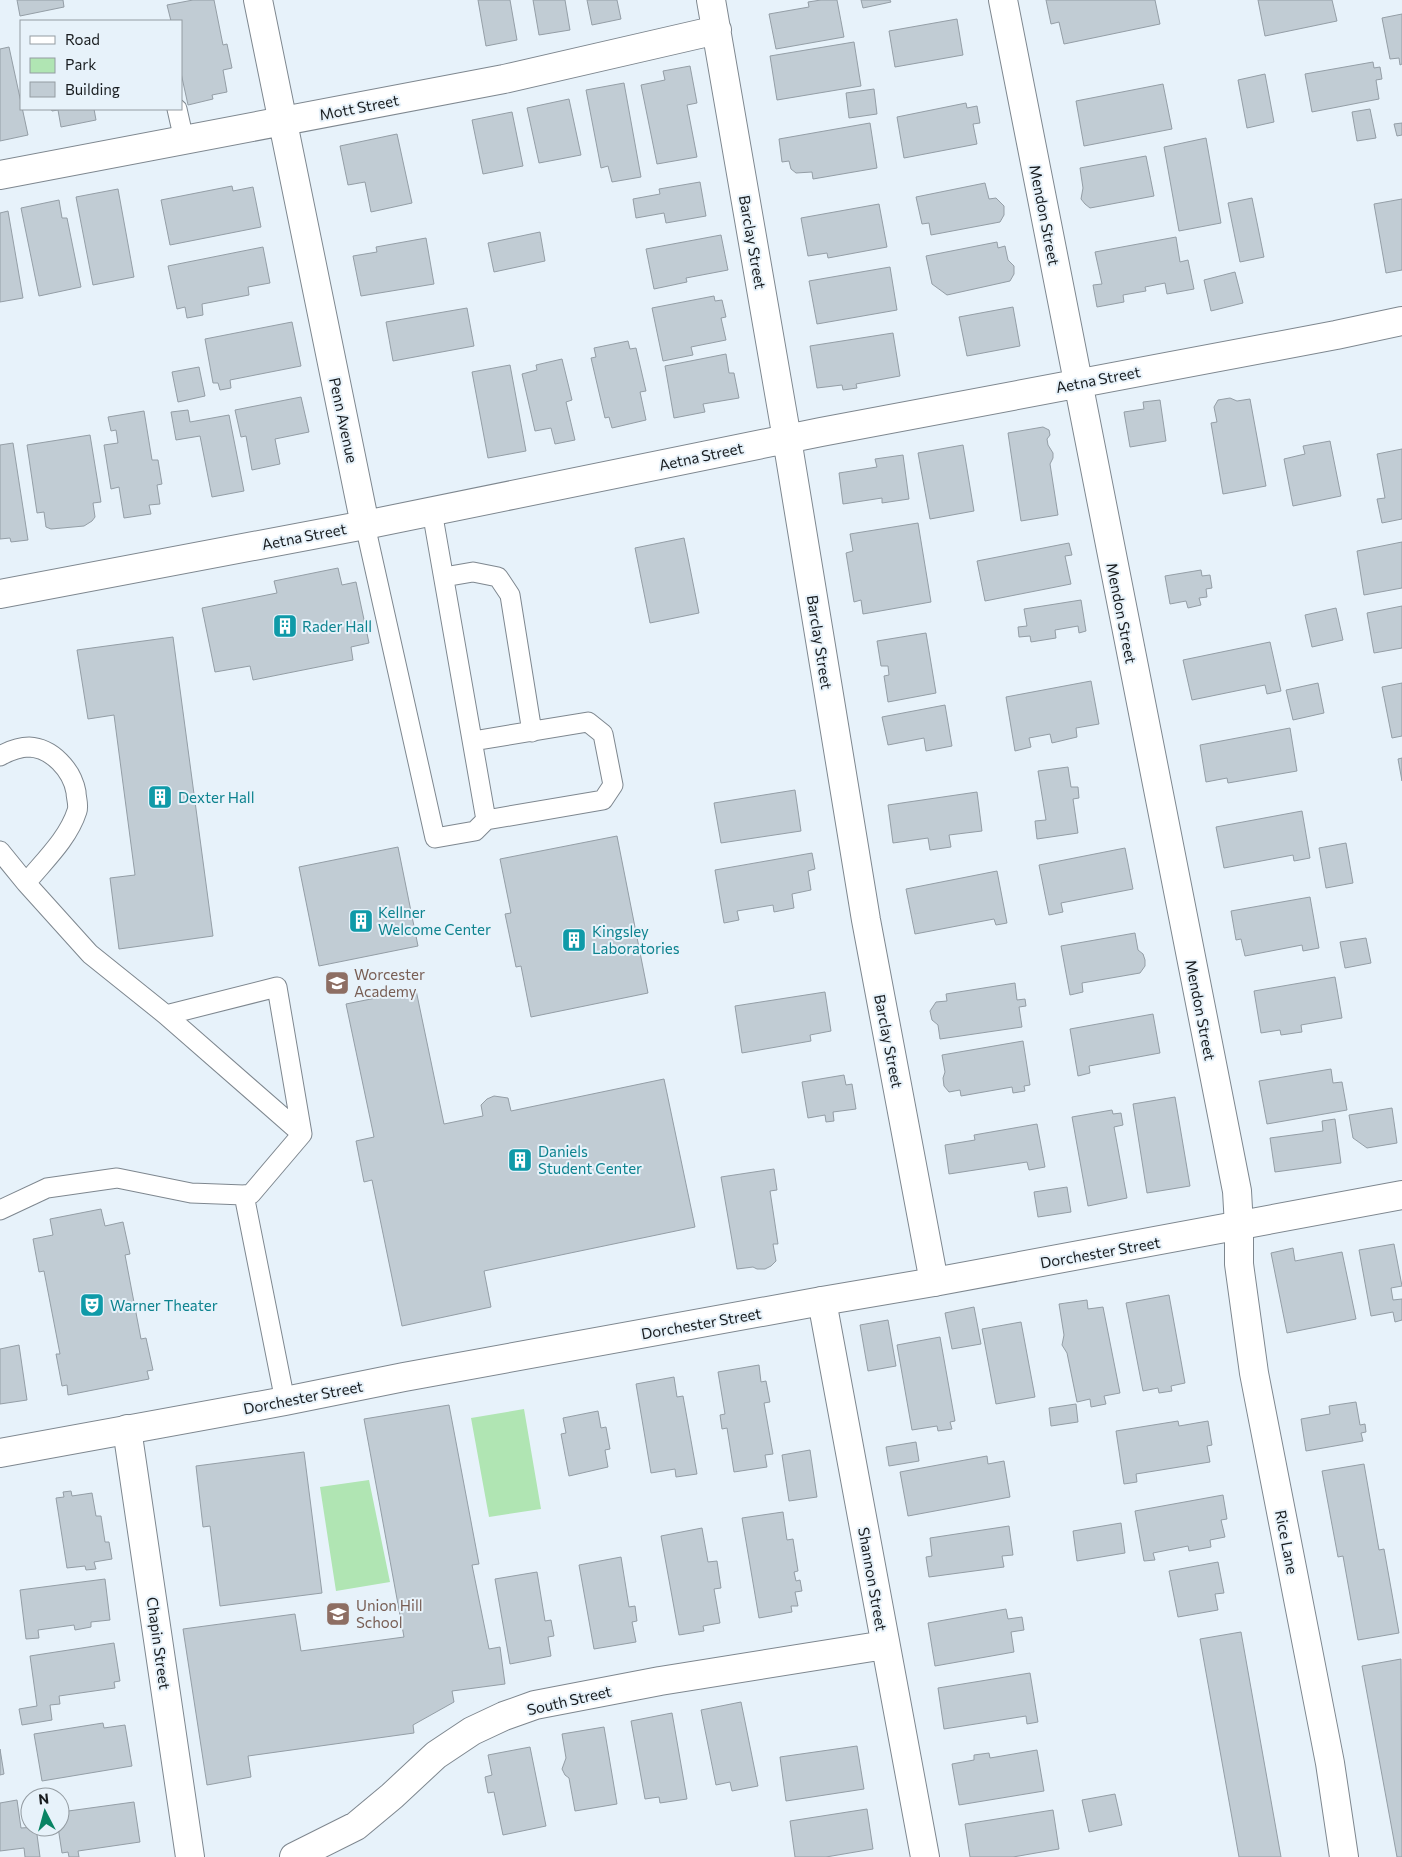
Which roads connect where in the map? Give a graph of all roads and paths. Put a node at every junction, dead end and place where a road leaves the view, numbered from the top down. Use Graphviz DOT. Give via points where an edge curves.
graph roads {
  1 [pos="258,0"];
  2 [pos="712,0"];
  3 [pos="1003,0"];
  4 [pos="716,30"];
  5 [pos="177,110"];
  6 [pos="283,122"];
  7 [pos="184,140"];
  8 [pos="0,175"];
  9 [pos="1402,321"];
  10 [pos="1077,383"];
  11 [pos="787,439"];
  12 [pos="432,511"];
  13 [pos="365,525"];
  14 [pos="444,577"];
  15 [pos="0,594"];
  16 [pos="532,732"];
  17 [pos="473,741"];
  18 [pos="0,756"];
  19 [pos="486,820"];
  20 [pos="0,851"];
  21 [pos="26,883"];
  22 [pos="166,1016"];
  23 [pos="302,1134"];
  24 [pos="1402,1194"];
  25 [pos="244,1195"];
  26 [pos="0,1210"];
  27 [pos="1239,1226"];
  28 [pos="934,1282"];
  29 [pos="822,1301"];
  30 [pos="285,1401"];
  31 [pos="127,1429"];
  32 [pos="0,1453"];
  33 [pos="885,1645"];
  34 [pos="190,1857"];
  35 [pos="294,1857"];
  36 [pos="925,1857"];
  37 [pos="1344,1857"];
  1 -- 6 [label="street, Penn Avenue"];
  2 -- 4 [label="street, Barclay Street"];
  3 -- 10 [label="street, Mendon Street"];
  4 -- 6 [label="street, Mott Street" via="504,79"];
  4 -- 11 [label="street, Barclay Street"];
  5 -- 7 [label="lane"];
  6 -- 7 [label="street, Mott Street"];
  6 -- 13 [label="street, Penn Avenue"];
  7 -- 8 [label="street, Mott Street"];
  9 -- 10 [label="street, Aetna Street"];
  10 -- 11 [label="street, Aetna Street"];
  10 -- 27 [label="street, Mendon Street" via="1237,1191"];
  11 -- 12 [label="street, Aetna Street"];
  11 -- 28 [label="street, Barclay Street" via="866,920"];
  12 -- 13 [label="street, Aetna Street"];
  12 -- 14 [label="lane"];
  13 -- 15 [label="street, Aetna Street"];
  13 -- 19 [label="lane, Penn Avenue" via="435,838 475,831"];
  14 -- 16 [label="lane" via="473,572 498,577 510,595"];
  14 -- 17 [label="lane"];
  16 -- 17 [label="lane"];
  16 -- 19 [label="lane" via="588,722 603,734 613,785 603,800"];
  17 -- 19 [label="lane"];
  18 -- 21 [label="lane" via="12,749 30,747 52,755 68,771 75,788 78,808 70,829"];
  20 -- 21 [label="lane"];
  21 -- 22 [label="lane" via="90,954"];
  22 -- 23 [label="lane"];
  22 -- 23 [label="lane" via="277,987"];
  23 -- 25 [label="lane" via="252,1194"];
  24 -- 27 [label="street, Dorchester Street"];
  25 -- 26 [label="lane" via="191,1193 117,1178 46,1188"];
  25 -- 30 [label="lane"];
  27 -- 28 [label="street, Dorchester Street"];
  27 -- 37 [label="street, Rice Lane" via="1238,1264 1254,1373 1330,1763"];
  28 -- 29 [label="street, Dorchester Street"];
  29 -- 30 [label="street, Dorchester Street"];
  29 -- 33 [label="street, Shannon Street"];
  30 -- 31 [label="street, Dorchester Street"];
  31 -- 32 [label="street, Dorchester Street"];
  31 -- 34 [label="street, Chapin Street"];
  33 -- 35 [label="street, South Street" via="660,1681 535,1705 472,1731 436,1755 356,1826"];
  33 -- 36 [label="street, Shannon Street"];
}
